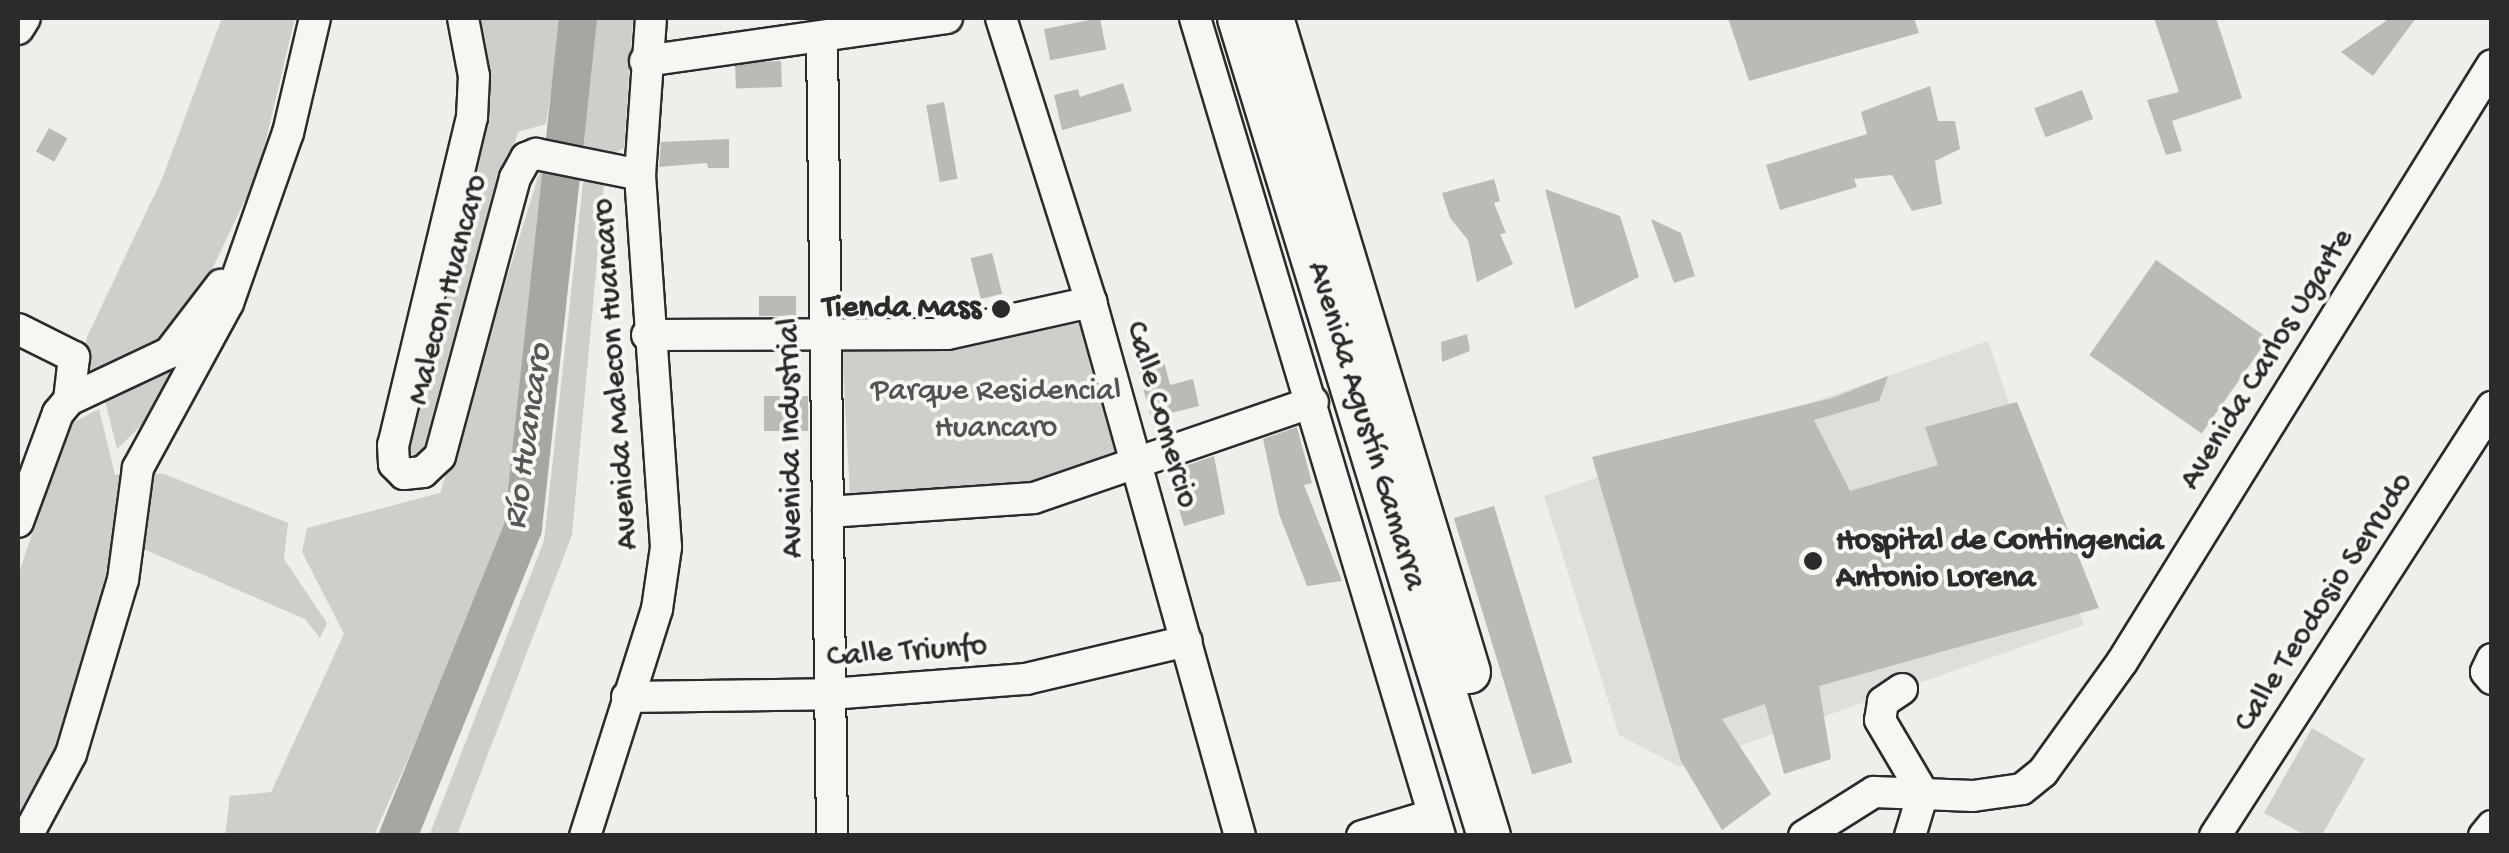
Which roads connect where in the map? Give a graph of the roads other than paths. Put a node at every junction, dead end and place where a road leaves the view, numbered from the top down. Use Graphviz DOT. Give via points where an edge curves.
graph roads {
  1 [pos="25,18"];
  2 [pos="315,18"];
  3 [pos="463,18"];
  4 [pos="651,18"];
  5 [pos="947,18"];
  6 [pos="1001,18"];
  7 [pos="1195,18"];
  8 [pos="1239,18"];
  9 [pos="1272,18"];
  10 [pos="901,21"];
  11 [pos="18,29"];
  12 [pos="822,40"];
  13 [pos="645,62"];
  14 [pos="2492,65"];
  15 [pos="1292,133"];
  16 [pos="630,175"];
  17 [pos="256,216"];
  18 [pos="1091,302"];
  19 [pos="18,329"];
  20 [pos="646,336"];
  21 [pos="826,337"];
  22 [pos="70,400"];
  23 [pos="1313,402"];
  24 [pos="2492,407"];
  25 [pos="1137,464"];
  26 [pos="828,512"];
  27 [pos="18,522"];
  28 [pos="1187,641"];
  29 [pos="2492,659"];
  30 [pos="2492,680"];
  31 [pos="1902,689"];
  32 [pos="830,694"];
  33 [pos="628,697"];
  34 [pos="1923,793"];
  35 [pos="1436,825"];
  36 [pos="2492,826"];
  37 [pos="27,836"];
  38 [pos="584,836"];
  39 [pos="832,836"];
  40 [pos="1240,836"];
  41 [pos="1362,836"];
  42 [pos="1489,836"];
  43 [pos="1518,836"];
  44 [pos="1804,836"];
  45 [pos="1910,836"];
  46 [pos="2215,836"];
  47 [pos="2484,836"];
  1 -- 11 [label="street"];
  2 -- 17 [label="street" via="292,119"];
  3 -- 16 [label="street, Malecon Huancaro" via="474,76 472,117 393,446 394,464 404,474 423,472 440,456 515,178 526,158 536,154"];
  4 -- 13 [label="street, Avenida Malecon Huancaro"];
  5 -- 10 [label="street"];
  6 -- 18 [label="street, Calle Comercio"];
  7 -- 23 [label="street"];
  8 -- 15 [label="highway, Avenida Agustín Gamarra"];
  9 -- 15 [label="highway, Avenida Agustín Gamarra"];
  10 -- 12 [label="street"];
  12 -- 13 [label="street"];
  12 -- 21 [label="street, Avenida Industrial"];
  13 -- 16 [label="street, Avenida Malecon Huancaro"];
  14 -- 34 [label="street, Avenida Carlos Ugarte" via="2122,662 2043,772 2022,789 1973,796"];
  15 -- 42 [label="highway, Avenida Agustín Gamarra"];
  15 -- 43 [label="highway, Avenida Agustín Gamarra"];
  16 -- 20 [label="street, Avenida Malecon Huancaro"];
  17 -- 22 [label="street" via="214,298 178,343 152,364"];
  17 -- 37 [label="street" via="208,346 154,430 138,468 123,580 72,754"];
  18 -- 21 [label="street" via="948,334"];
  18 -- 25 [label="street, Calle Comercio"];
  19 -- 22 [label="street" via="74,357"];
  20 -- 21 [label="street"];
  20 -- 33 [label="street, Avenida Malecon Huancaro" via="666,547 657,610"];
  21 -- 26 [label="street, Avenida Industrial"];
  22 -- 27 [label="street" via="58,413"];
  23 -- 25 [label="street"];
  23 -- 35 [label="street"];
  24 -- 46 [label="street, Calle Teodosio Serrudo"];
  25 -- 26 [label="street" via="1034,498"];
  25 -- 28 [label="street, Calle Comercio"];
  26 -- 32 [label="street, Avenida Industrial"];
  28 -- 32 [label="street, Calle Triunfo" via="1026,679"];
  28 -- 40 [label="street, Calle Comercio"];
  29 -- 30 [label="street" via="2486,672"];
  31 -- 34 [label="street" via="1883,702 1880,720"];
  32 -- 33 [label="street, Calle Triunfo"];
  32 -- 39 [label="street, Avenida Industrial"];
  33 -- 38 [label="street, Avenida Malecon Huancaro"];
  34 -- 44 [label="street, Avenida Carlos Ugarte" via="1862,796"];
  34 -- 45 [label="street"];
  35 -- 41 [label="street"];
  36 -- 47 [label="street"];
}
